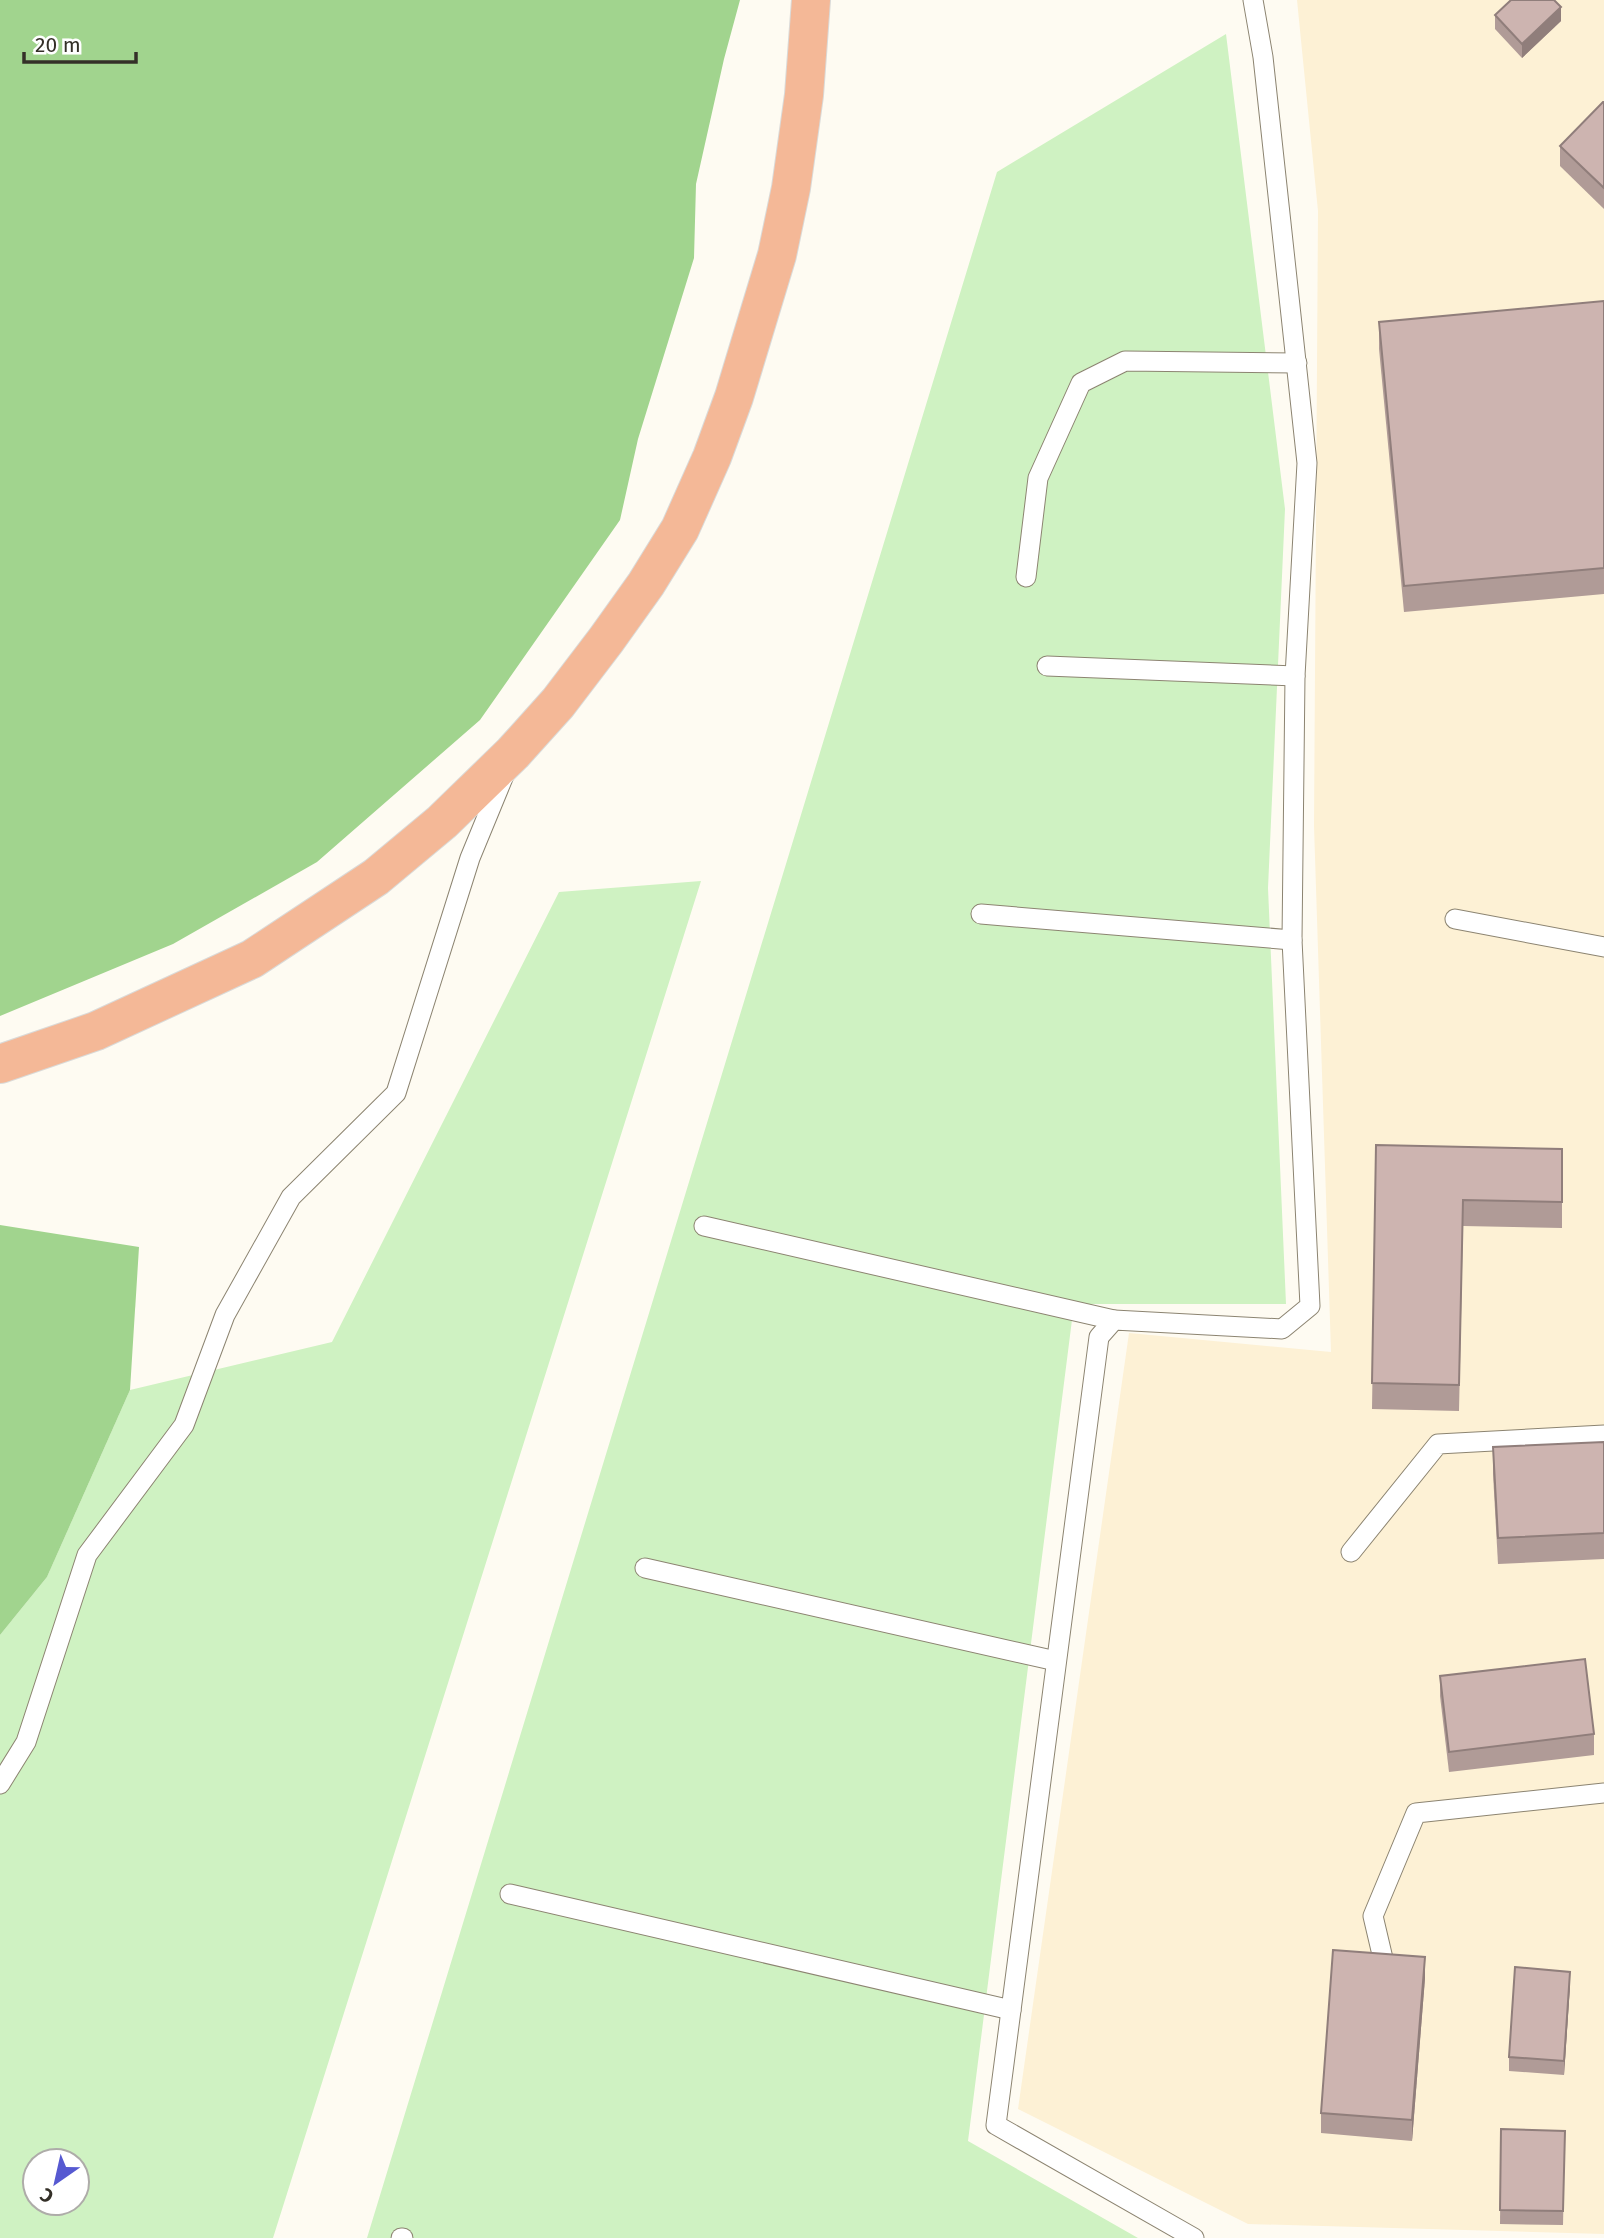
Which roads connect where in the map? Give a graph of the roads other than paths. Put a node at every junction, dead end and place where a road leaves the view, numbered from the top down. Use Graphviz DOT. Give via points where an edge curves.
graph roads {
  1 [pos="811,0"];
  2 [pos="1253,0"];
  3 [pos="1297,363"];
  4 [pos="1026,577"];
  5 [pos="1047,666"];
  6 [pos="1295,676"];
  7 [pos="513,753"];
  8 [pos="981,914"];
  9 [pos="1455,919"];
  10 [pos="1292,940"];
  11 [pos="1604,947"];
  12 [pos="0,1064"];
  13 [pos="704,1226"];
  14 [pos="1114,1320"];
  15 [pos="1604,1435"];
  16 [pos="1350,1552"];
  17 [pos="645,1567"];
  18 [pos="1056,1661"];
  19 [pos="0,1784"];
  20 [pos="1604,1793"];
  21 [pos="510,1894"];
  22 [pos="1393,2002"];
  23 [pos="1011,2010"];
  24 [pos="1194,2238"];
  1 -- 7 [label="main road" via="804,95 788,201 760,316 712,457 680,529 646,584 558,703"];
  2 -- 3 [label="lane"];
  3 -- 4 [label="lane" via="1125,361 1081,383 1038,478"];
  3 -- 6 [label="lane" via="1307,463"];
  5 -- 6 [label="lane"];
  6 -- 10 [label="lane"];
  7 -- 12 [label="main road" via="442,822 376,877 252,959 96,1031"];
  7 -- 19 [label="lane" via="470,858 396,1093 291,1197 225,1315 184,1425 87,1555 26,1742"];
  8 -- 10 [label="lane"];
  9 -- 11 [label="lane"];
  10 -- 14 [label="lane" via="1310,1306 1282,1329"];
  13 -- 14 [label="lane"];
  14 -- 18 [label="lane" via="1099,1337"];
  15 -- 16 [label="lane" via="1438,1444"];
  17 -- 18 [label="lane"];
  18 -- 23 [label="lane"];
  20 -- 22 [label="lane" via="1416,1813 1373,1916"];
  21 -- 23 [label="lane"];
  23 -- 24 [label="lane" via="996,2125"];
}
